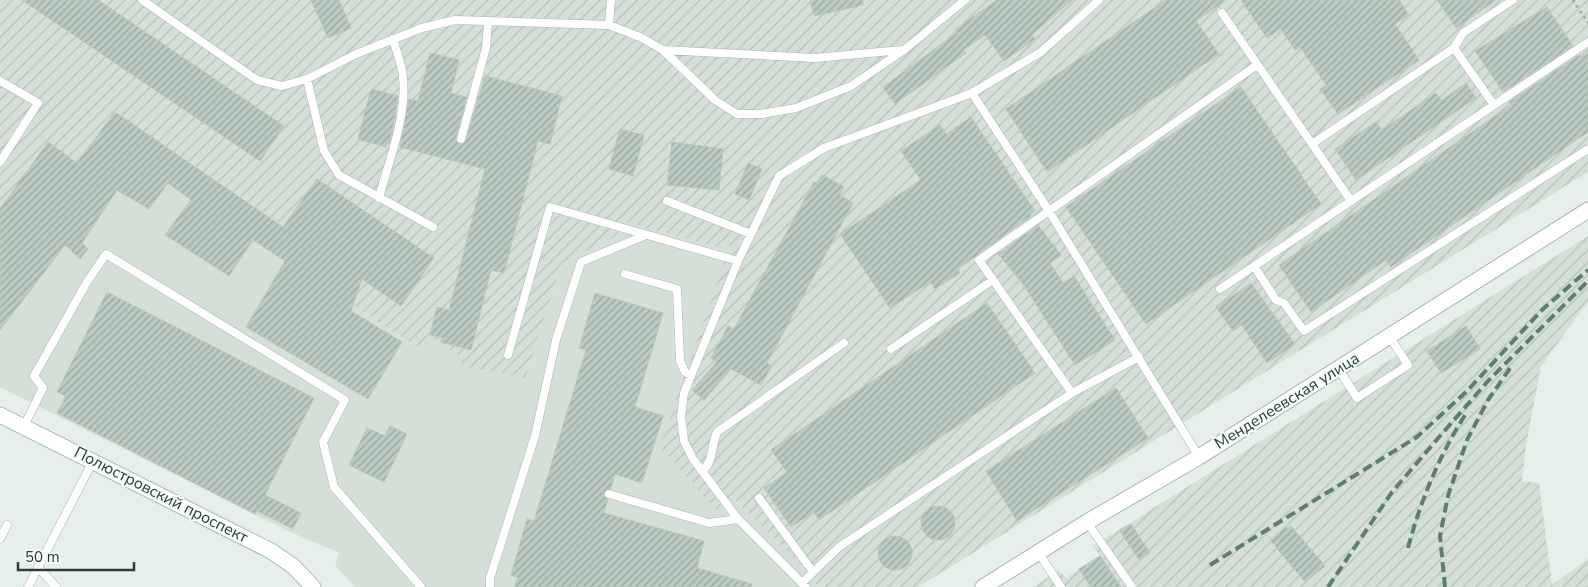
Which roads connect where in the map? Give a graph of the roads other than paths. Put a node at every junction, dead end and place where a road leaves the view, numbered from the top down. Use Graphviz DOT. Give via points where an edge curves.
graph roads {
  1 [pos="142,0"];
  2 [pos="610,0"];
  3 [pos="965,0"];
  4 [pos="1099,0"];
  5 [pos="1512,0"];
  6 [pos="1222,13"];
  7 [pos="488,23"];
  8 [pos="609,26"];
  9 [pos="392,39"];
  10 [pos="1588,42"];
  11 [pos="1454,48"];
  12 [pos="663,50"];
  13 [pos="904,50"];
  14 [pos="1257,64"];
  15 [pos="307,79"];
  16 [pos="0,81"];
  17 [pos="972,93"];
  18 [pos="1494,105"];
  19 [pos="461,139"];
  20 [pos="1312,144"];
  21 [pos="1588,149"];
  22 [pos="0,162"];
  23 [pos="380,198"];
  24 [pos="667,201"];
  25 [pos="1351,201"];
  26 [pos="1588,210"];
  27 [pos="1049,211"];
  28 [pos="433,227"];
  29 [pos="751,234"];
  30 [pos="646,235"];
  31 [pos="738,261"];
  32 [pos="1254,266"];
  33 [pos="624,274"];
  34 [pos="993,280"];
  35 [pos="1220,289"];
  36 [pos="1389,336"];
  37 [pos="844,342"];
  38 [pos="891,349"];
  39 [pos="508,354"];
  40 [pos="1139,357"];
  41 [pos="1338,368"];
  42 [pos="691,375"];
  43 [pos="1072,393"];
  44 [pos="0,415"];
  45 [pos="24,426"];
  46 [pos="1199,456"];
  47 [pos="92,461"];
  48 [pos="702,472"];
  49 [pos="609,494"];
  50 [pos="759,498"];
  51 [pos="738,519"];
  52 [pos="1088,522"];
  53 [pos="7,525"];
  54 [pos="0,539"];
  55 [pos="1038,552"];
  56 [pos="38,567"];
  57 [pos="813,572"];
  58 [pos="804,585"];
  59 [pos="28,587"];
  60 [pos="56,587"];
  61 [pos="313,587"];
  62 [pos="421,587"];
  63 [pos="490,587"];
  64 [pos="983,587"];
  65 [pos="1061,587"];
  66 [pos="1132,587"];
  1 -- 15 [label="lane" via="257,80 282,86"];
  2 -- 8 [label="lane"];
  3 -- 13 [label="lane"];
  4 -- 17 [label="lane" via="1041,52"];
  5 -- 11 [label="lane" via="1463,33"];
  6 -- 14 [label="lane"];
  7 -- 8 [label="lane"];
  7 -- 9 [label="lane" via="455,20"];
  7 -- 19 [label="lane" via="486,48"];
  8 -- 12 [label="lane" via="640,37"];
  9 -- 15 [label="lane"];
  9 -- 23 [label="lane" via="403,74 404,91"];
  10 -- 18 [label="lane"];
  11 -- 18 [label="lane"];
  11 -- 20 [label="lane"];
  12 -- 13 [label="lane" via="815,58"];
  12 -- 13 [label="lane" via="714,100 737,114 796,108 851,86"];
  14 -- 20 [label="lane"];
  14 -- 27 [label="lane"];
  15 -- 23 [label="lane" via="324,151 339,175"];
  16 -- 22 [label="lane" via="38,103"];
  17 -- 27 [label="lane"];
  17 -- 29 [label="lane" via="824,148 779,176"];
  18 -- 25 [label="lane"];
  20 -- 25 [label="lane"];
  21 -- 32 [label="lane" via="1304,331 1284,303 1276,300"];
  23 -- 28 [label="lane"];
  24 -- 29 [label="lane"];
  25 -- 32 [label="lane"];
  26 -- 36 [label="street, Менделеевская улица"];
  27 -- 34 [label="lane" via="979,260"];
  27 -- 40 [label="lane"];
  29 -- 31 [label="lane"];
  30 -- 31 [label="lane"];
  30 -- 39 [label="lane" via="550,207"];
  30 -- 63 [label="lane" via="581,262 556,340 536,436 490,578"];
  31 -- 42 [label="lane"];
  32 -- 35 [label="lane"];
  33 -- 42 [label="lane" via="677,289 680,361 685,372"];
  34 -- 38 [label="lane"];
  34 -- 43 [label="lane"];
  36 -- 41 [label="street, Менделеевская улица"];
  36 -- 41 [label="lane" via="1408,365 1357,398"];
  37 -- 48 [label="lane" via="717,432 711,460"];
  40 -- 43 [label="lane"];
  40 -- 46 [label="lane"];
  41 -- 46 [label="street, Менделеевская улица"];
  42 -- 48 [label="lane" via="684,393 681,416 684,441"];
  43 -- 57 [label="lane" via="840,547"];
  44 -- 45 [label="street, Полюстровский проспект"];
  45 -- 47 [label="street, Полюстровский проспект"];
  45 -- 62 [label="lane" via="43,388 34,376 106,254 345,400 323,442 334,487"];
  46 -- 52 [label="street, Менделеевская улица"];
  47 -- 56 [label="lane"];
  47 -- 61 [label="street, Полюстровский проспект" via="271,550 293,566"];
  48 -- 51 [label="lane"];
  49 -- 51 [label="lane" via="709,523"];
  50 -- 57 [label="lane"];
  51 -- 58 [label="lane"];
  52 -- 55 [label="street, Менделеевская улица"];
  52 -- 66 [label="lane"];
  53 -- 54 [label="lane"];
  55 -- 64 [label="street, Менделеевская улица"];
  55 -- 65 [label="lane"];
  56 -- 59 [label="lane"];
  56 -- 60 [label="lane"];
  57 -- 58 [label="lane"];
}
